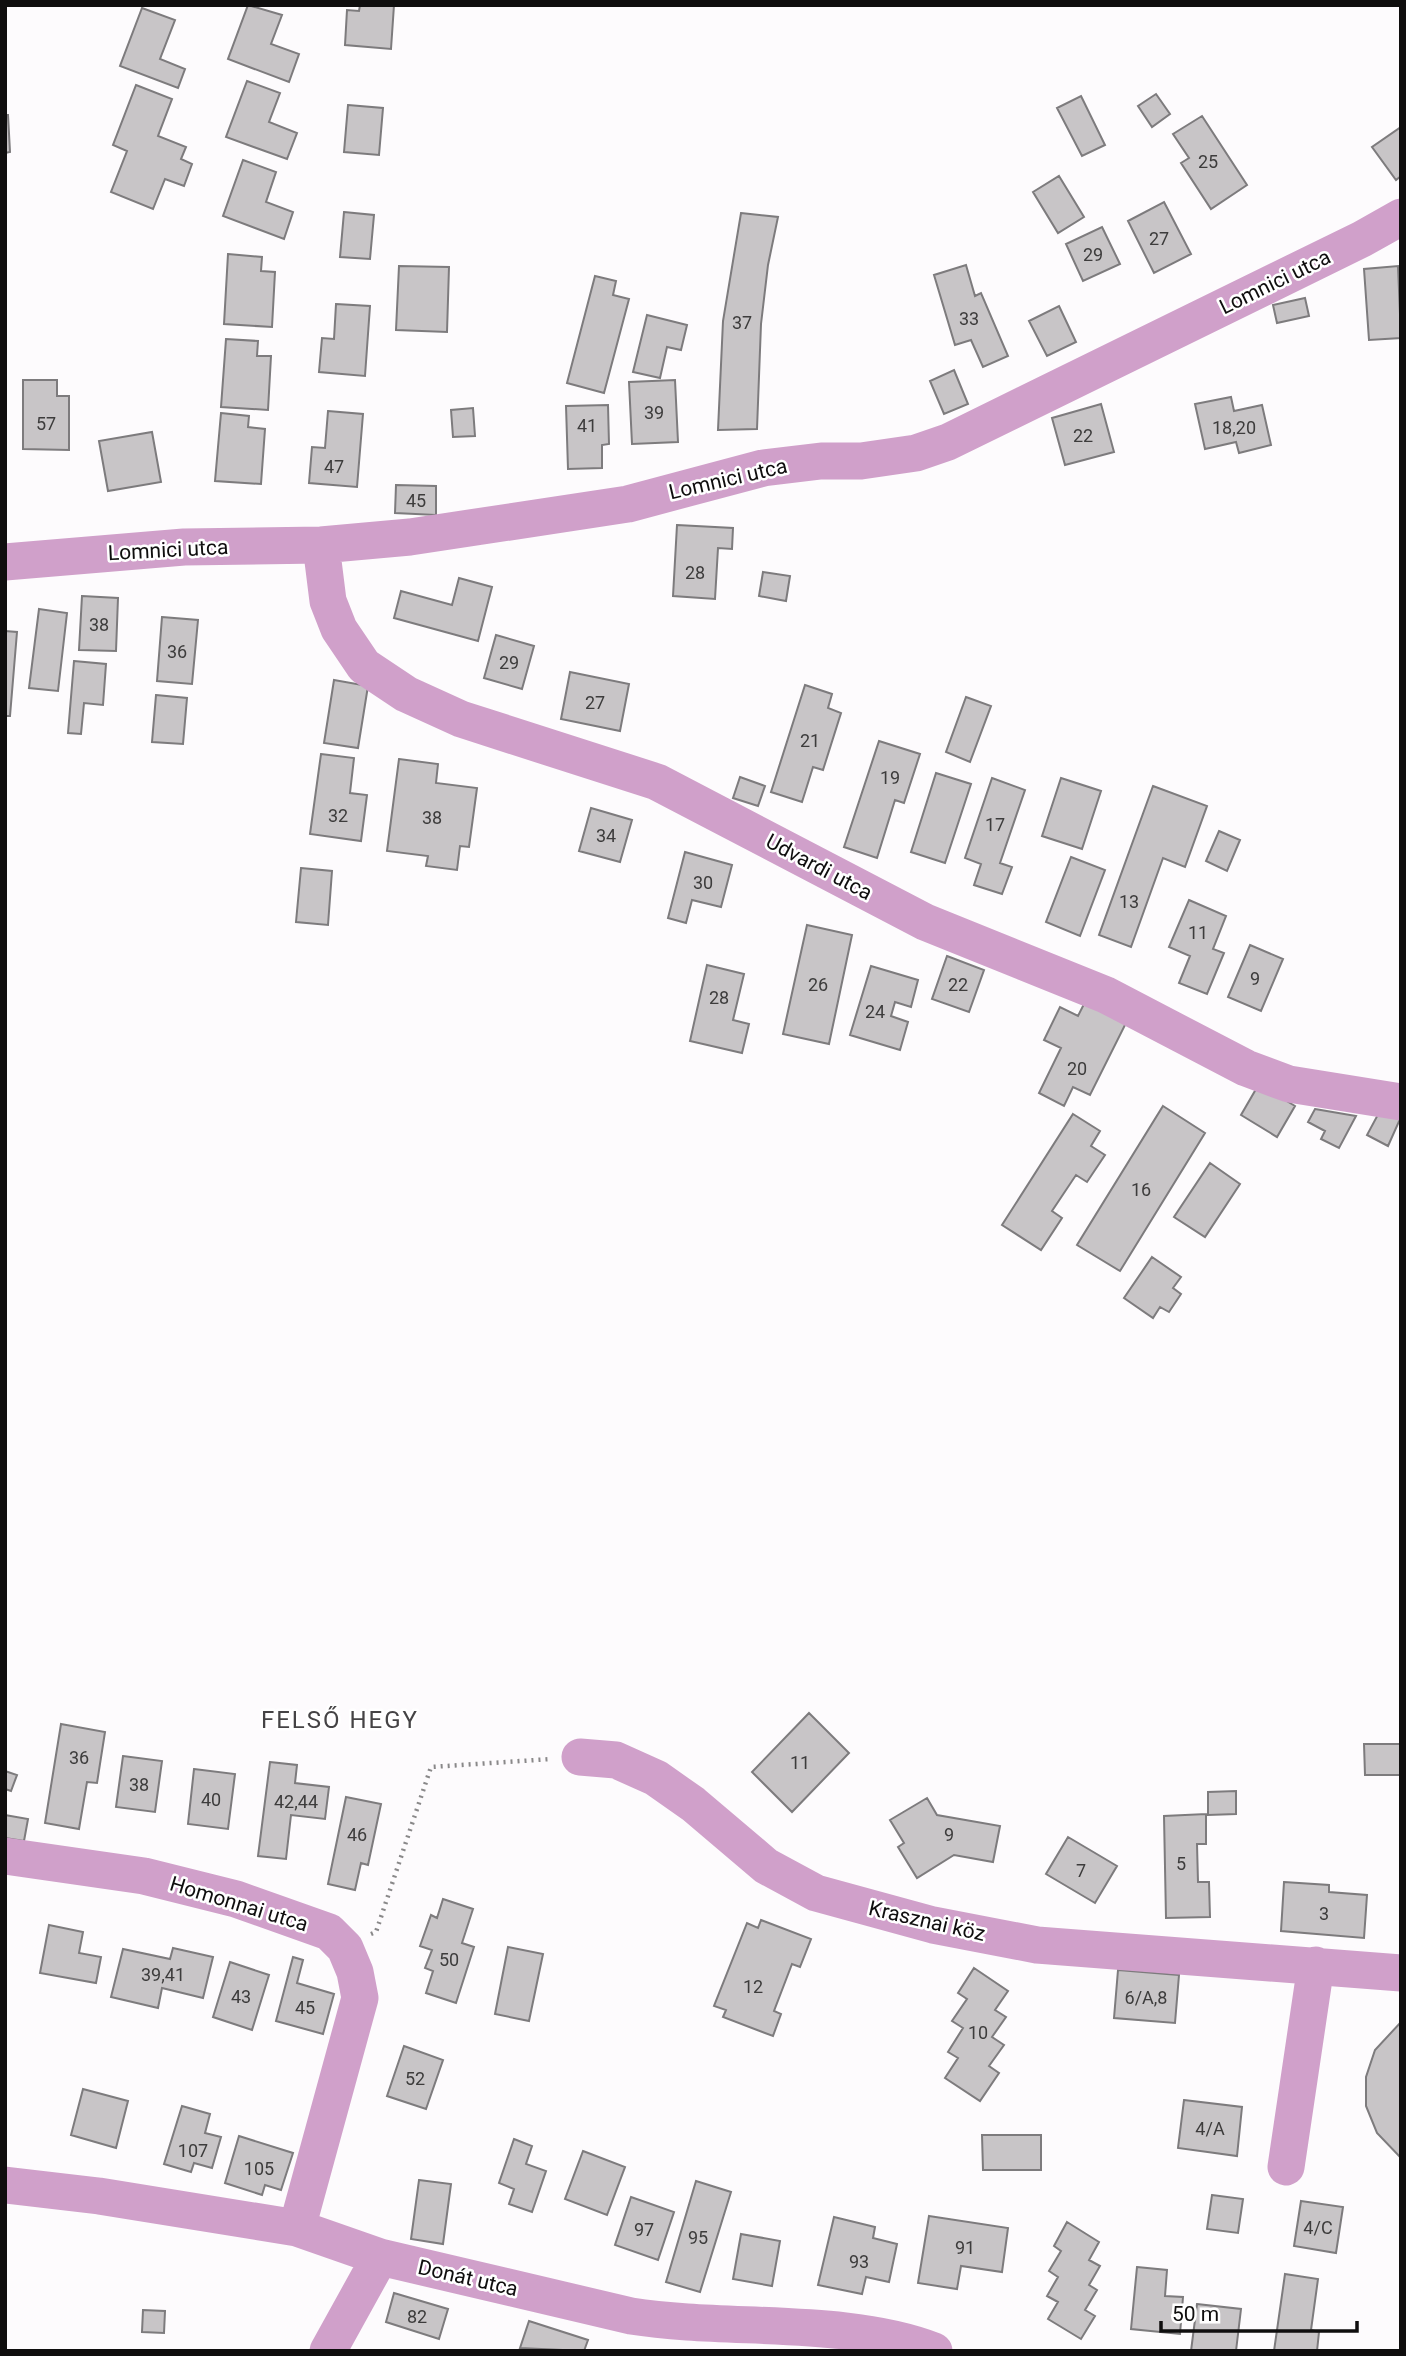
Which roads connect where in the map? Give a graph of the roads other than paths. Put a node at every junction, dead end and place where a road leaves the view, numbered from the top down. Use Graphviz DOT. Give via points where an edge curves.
graph roads {
  1 [pos="1401,216"];
  2 [pos="321,545"];
  3 [pos="5,562"];
  4 [pos="1401,1102"];
  5 [pos="580,1757"];
  6 [pos="5,1856"];
  7 [pos="1316,1965"];
  8 [pos="1401,1973"];
  9 [pos="1286,2167"];
  10 [pos="5,2185"];
  11 [pos="298,2228"];
  12 [pos="380,2257"];
  13 [pos="328,2351"];
  14 [pos="934,2351"];
  1 -- 2 [label="street, Lomnici utca" via="948,442 916,453 763,468 628,504 567,515"];
  2 -- 3 [label="street, Lomnici utca" via="184,547"];
  2 -- 4 [label="street, Udvardi utca" via="328,601 339,629 364,666 406,694 461,719 657,782 925,922 1106,995 1246,1068 1289,1084"];
  5 -- 7 [label="street, Krasznai köz" via="616,1760 656,1778 766,1866 816,1893 933,1925 1037,1945"];
  6 -- 11 [label="street, Homonnai utca" via="144,1876 236,1899 329,1932 345,1948 360,1998"];
  7 -- 8 [label="street, Krasznai köz"];
  7 -- 9 [label="street"];
  10 -- 11 [label="street, Donát utca"];
  11 -- 12 [label="street, Donát utca"];
  12 -- 13 [label="street"];
  12 -- 14 [label="street, Donát utca" via="631,2316 840,2332"];
}
